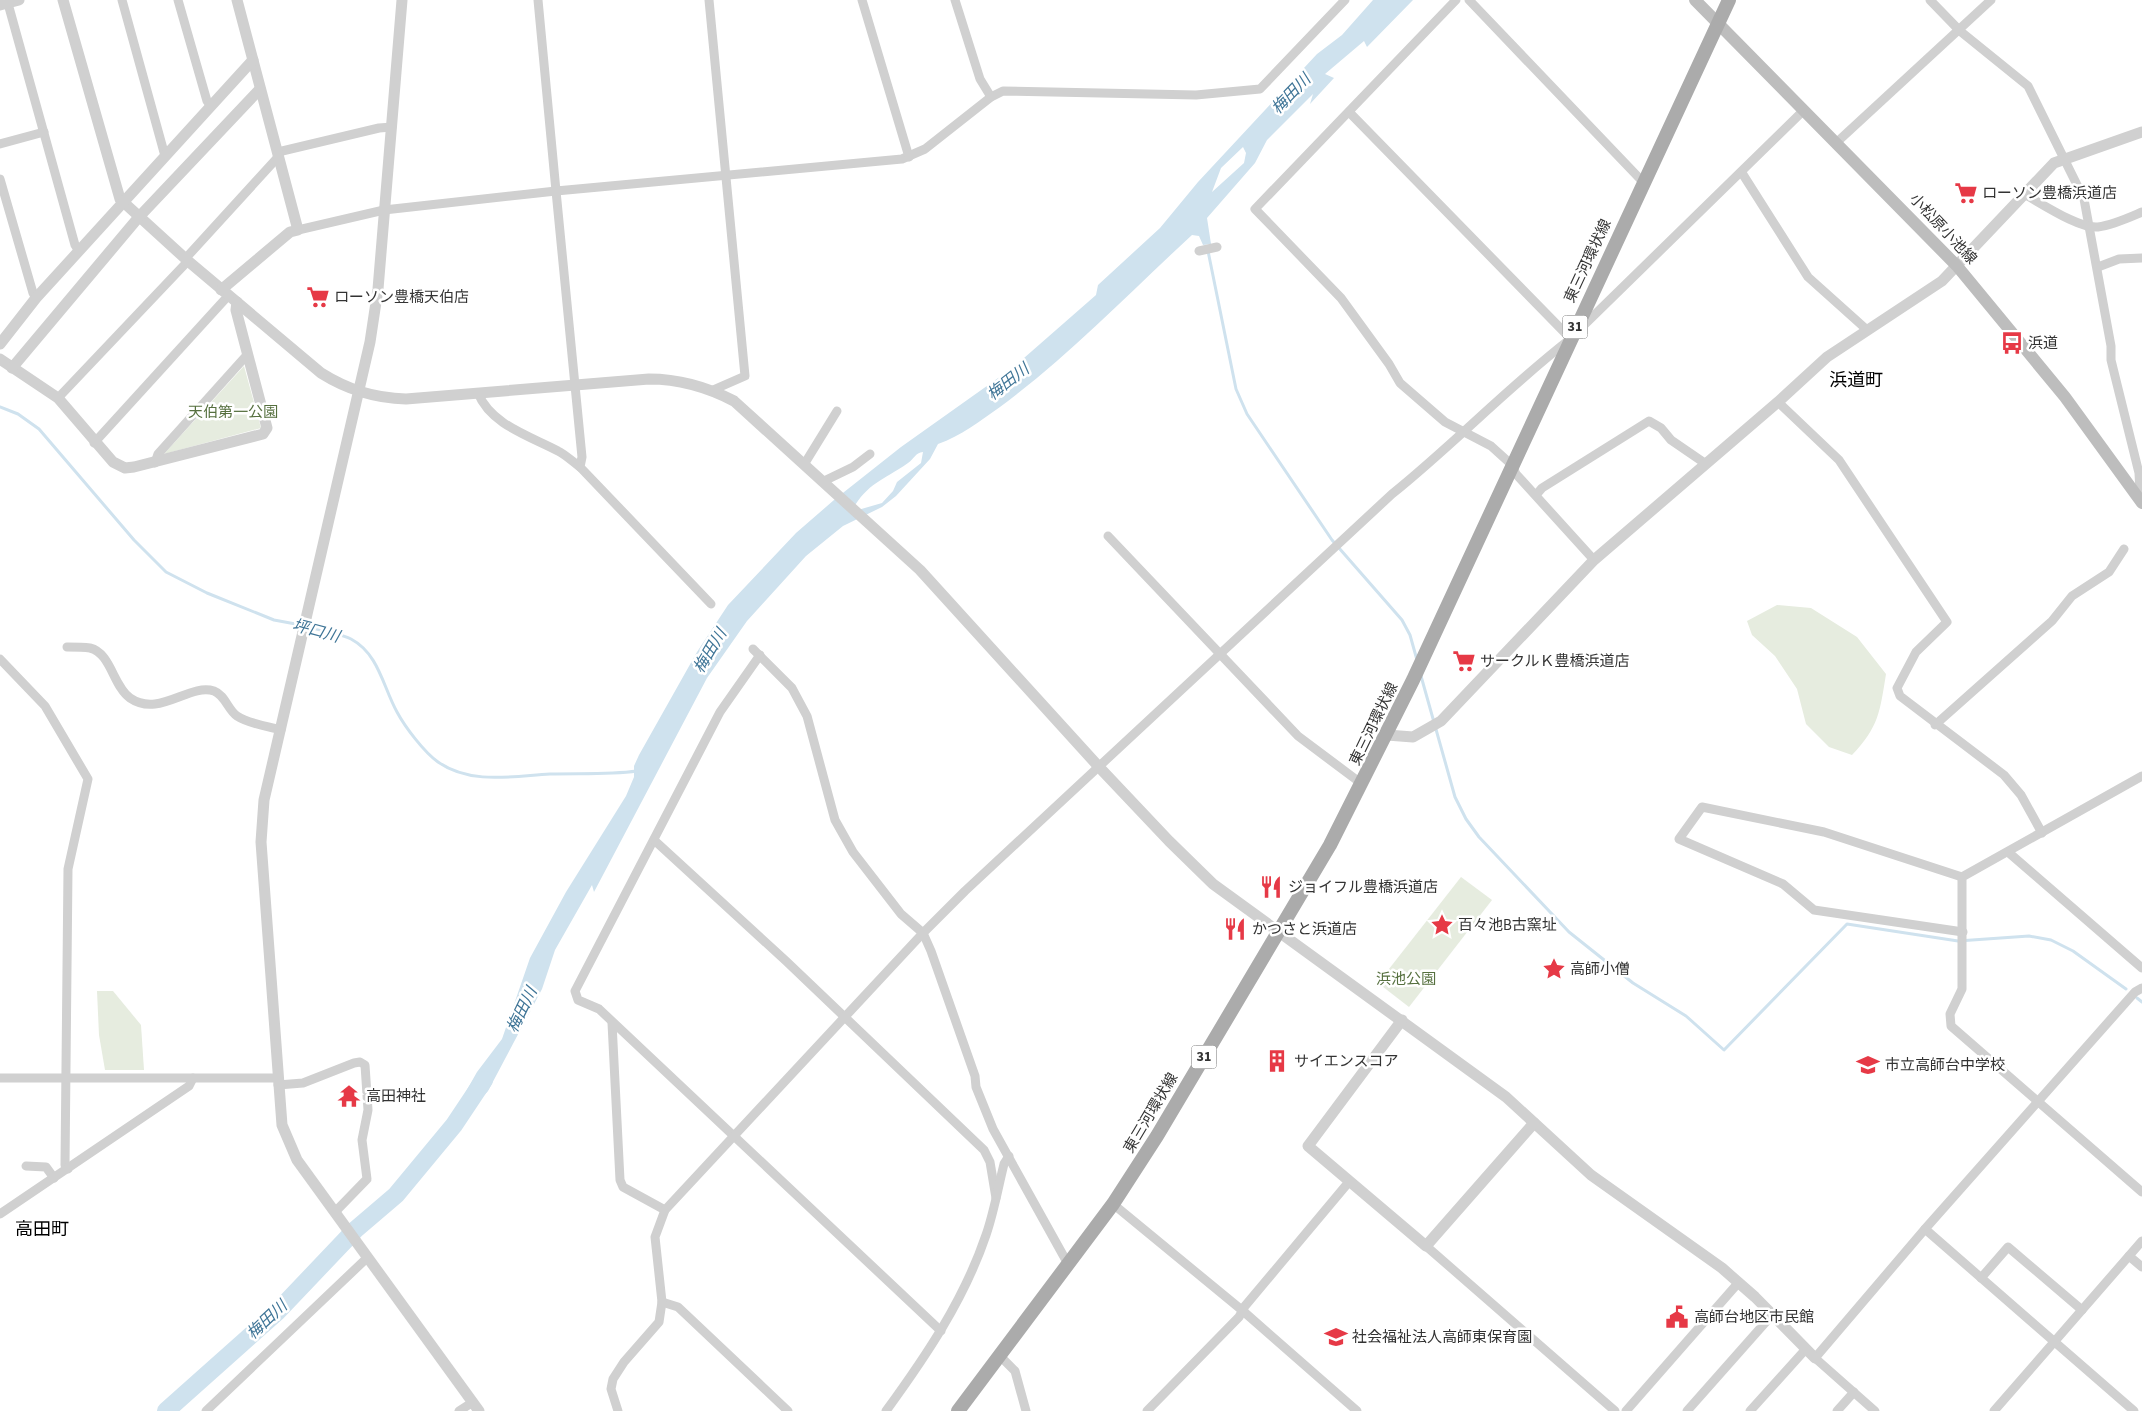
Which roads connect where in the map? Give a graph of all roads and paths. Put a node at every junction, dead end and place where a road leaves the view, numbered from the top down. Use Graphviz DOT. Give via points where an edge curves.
graph roads {
  1 [pos="64,0"];
  2 [pos="122,0"];
  3 [pos="178,0"];
  4 [pos="237,0"];
  5 [pos="402,0"];
  6 [pos="538,0"];
  7 [pos="709,0"];
  8 [pos="862,0"];
  9 [pos="955,0"];
  10 [pos="1345,0"];
  11 [pos="1456,0"];
  12 [pos="1469,0"];
  13 [pos="1695,0"];
  14 [pos="1728,0"];
  15 [pos="1930,0"];
  16 [pos="1991,0"];
  17 [pos="8,2"];
  18 [pos="1718,23"];
  19 [pos="1960,31"];
  20 [pos="253,60"];
  21 [pos="260,89"];
  22 [pos="991,97"];
  23 [pos="211,106"];
  24 [pos="1804,110"];
  25 [pos="1349,112"];
  26 [pos="392,127"];
  27 [pos="44,132"];
  28 [pos="2142,132"];
  29 [pos="1836,143"];
  30 [pos="0,144"];
  31 [pos="278,154"];
  32 [pos="165,156"];
  33 [pos="908,157"];
  34 [pos="2064,158"];
  35 [pos="1742,172"];
  36 [pos="726,176"];
  37 [pos="0,178"];
  38 [pos="1644,182"];
  39 [pos="556,191"];
  40 [pos="2024,194"];
  41 [pos="124,203"];
  42 [pos="384,210"];
  43 [pos="2142,212"];
  44 [pos="138,218"];
  45 [pos="2090,225"];
  46 [pos="298,230"];
  47 [pos="1217,247"];
  48 [pos="79,251"];
  49 [pos="1198,251"];
  50 [pos="2142,258"];
  51 [pos="186,260"];
  52 [pos="1957,266"];
  53 [pos="2098,267"];
  54 [pos="229,296"];
  55 [pos="36,298"];
  56 [pos="1866,329"];
  57 [pos="1570,338"];
  58 [pos="0,344"];
  59 [pos="247,355"];
  60 [pos="0,359"];
  61 [pos="12,368"];
  62 [pos="575,385"];
  63 [pos="713,390"];
  64 [pos="358,392"];
  65 [pos="478,393"];
  66 [pos="58,398"];
  67 [pos="1778,402"];
  68 [pos="837,411"];
  69 [pos="1464,432"];
  70 [pos="94,442"];
  71 [pos="870,454"];
  72 [pos="155,463"];
  73 [pos="805,463"];
  74 [pos="1512,464"];
  75 [pos="1706,464"];
  76 [pos="580,467"];
  77 [pos="824,481"];
  78 [pos="1536,495"];
  79 [pos="2140,500"];
  80 [pos="1108,536"];
  81 [pos="2124,548"];
  82 [pos="1594,560"];
  83 [pos="711,604"];
  84 [pos="67,647"];
  85 [pos="1220,655"];
  86 [pos="0,659"];
  87 [pos="1935,725"];
  88 [pos="281,730"];
  89 [pos="1387,735"];
  90 [pos="1099,768"];
  91 [pos="2142,776"];
  92 [pos="1362,784"];
  93 [pos="2042,833"];
  94 [pos="654,840"];
  95 [pos="2008,852"];
  96 [pos="1962,877"];
  97 [pos="1278,931"];
  98 [pos="1963,932"];
  99 [pos="923,933"];
  100 [pos="2142,968"];
  101 [pos="2142,988"];
  102 [pos="845,1018"];
  103 [pos="1402,1020"];
  104 [pos="612,1023"];
  105 [pos="0,1078"];
  106 [pos="66,1078"];
  107 [pos="193,1078"];
  108 [pos="278,1082"];
  109 [pos="2037,1102"];
  110 [pos="1534,1123"];
  111 [pos="733,1137"];
  112 [pos="1009,1156"];
  113 [pos="26,1166"];
  114 [pos="68,1169"];
  115 [pos="54,1178"];
  116 [pos="1348,1182"];
  117 [pos="2142,1192"];
  118 [pos="996,1198"];
  119 [pos="1113,1204"];
  120 [pos="666,1210"];
  121 [pos="335,1212"];
  122 [pos="0,1214"];
  123 [pos="1925,1228"];
  124 [pos="2142,1242"];
  125 [pos="1426,1246"];
  126 [pos="2129,1256"];
  127 [pos="368,1257"];
  128 [pos="1068,1264"];
  129 [pos="2142,1267"];
  130 [pos="1981,1278"];
  131 [pos="1739,1282"];
  132 [pos="662,1302"];
  133 [pos="2082,1310"];
  134 [pos="1243,1311"];
  135 [pos="1772,1315"];
  136 [pos="942,1332"];
  137 [pos="2054,1342"];
  138 [pos="1805,1350"];
  139 [pos="1000,1356"];
  140 [pos="1815,1358"];
  141 [pos="1854,1392"];
  142 [pos="476,1406"];
  143 [pos="206,1411"];
  144 [pos="459,1411"];
  145 [pos="618,1411"];
  146 [pos="788,1411"];
  147 [pos="886,1411"];
  148 [pos="958,1411"];
  149 [pos="1026,1411"];
  150 [pos="1147,1411"];
  151 [pos="1357,1411"];
  152 [pos="1615,1411"];
  153 [pos="1626,1411"];
  154 [pos="1687,1411"];
  155 [pos="1750,1411"];
  156 [pos="1837,1411"];
  157 [pos="1876,1411"];
  158 [pos="1994,1411"];
  159 [pos="2134,1411"];
  1 -- 41 [label="street" via="120,199"];
  2 -- 32 [label="street"];
  3 -- 23 [label="street"];
  4 -- 20 [label="street"];
  5 -- 26 [label="street"];
  6 -- 39 [label="street"];
  7 -- 36 [label="street"];
  8 -- 33 [label="street"];
  9 -- 22 [label="street" via="980,79"];
  10 -- 22 [label="street" via="1260,90 1196,94 1004,91"];
  11 -- 25 [label="street"];
  12 -- 38 [label="street"];
  13 -- 18 [label="main road, 小松原小池線"];
  14 -- 18 [label="main road, 東三河環状線 / 31"];
  15 -- 19 [label="street"];
  16 -- 19 [label="street"];
  17 -- 27 [label="street"];
  18 -- 24 [label="main road, 小松原小池線"];
  18 -- 38 [label="main road, 東三河環状線 / 31"];
  19 -- 29 [label="street" via="1887,93"];
  19 -- 34 [label="street" via="2028,86"];
  20 -- 21 [label="street"];
  20 -- 23 [label="street"];
  21 -- 31 [label="street"];
  21 -- 44 [label="street"];
  22 -- 33 [label="street" via="925,149"];
  23 -- 32 [label="street"];
  24 -- 29 [label="main road, 小松原小池線"];
  24 -- 35 [label="street"];
  25 -- 57 [label="street"];
  25 -- 69 [label="street" via="1255,209 1341,298 1400,383 1445,422"];
  26 -- 31 [label="street"];
  26 -- 42 [label="street"];
  27 -- 30 [label="street"];
  27 -- 48 [label="street"];
  28 -- 34 [label="street" via="2120,142"];
  29 -- 52 [label="main road, 小松原小池線"];
  31 -- 46 [label="street"];
  31 -- 51 [label="street"];
  32 -- 41 [label="street"];
  33 -- 36 [label="street"];
  34 -- 40 [label="street" via="2054,163"];
  34 -- 45 [label="street" via="2084,199"];
  35 -- 56 [label="street" via="1808,277"];
  35 -- 57 [label="street"];
  36 -- 39 [label="street"];
  36 -- 63 [label="street" via="745,376"];
  37 -- 55 [label="street"];
  38 -- 57 [label="main road, 東三河環状線 / 31"];
  39 -- 42 [label="street"];
  39 -- 62 [label="street"];
  40 -- 45 [label="street" via="2063,217"];
  40 -- 52 [label="street"];
  41 -- 44 [label="street"];
  41 -- 48 [label="street"];
  42 -- 46 [label="street"];
  42 -- 64 [label="street" via="378,289"];
  43 -- 45 [label="street" via="2120,221 2096,227"];
  44 -- 51 [label="street"];
  44 -- 61 [label="street"];
  45 -- 53 [label="street"];
  46 -- 54 [label="street" via="290,232"];
  47 -- 49 [label="street"];
  48 -- 55 [label="street"];
  50 -- 53 [label="street" via="2119,259"];
  51 -- 54 [label="street"];
  51 -- 66 [label="street"];
  52 -- 56 [label="street" via="1942,281"];
  52 -- 79 [label="main road, 小松原小池線" via="2059,389"];
  53 -- 79 [label="street" via="2111,360 2139,474"];
  54 -- 59 [label="street" via="236,310"];
  54 -- 64 [label="street" via="321,373"];
  54 -- 70 [label="street"];
  55 -- 58 [label="street"];
  56 -- 67 [label="street" via="1827,357"];
  57 -- 69 [label="street"];
  57 -- 74 [label="main road, 東三河環状線 / 31"];
  59 -- 72 [label="street" via="158,454"];
  59 -- 72 [label="street" via="267,428 263,434"];
  60 -- 61 [label="street"];
  61 -- 66 [label="street"];
  62 -- 63 [label="street" via="666,379"];
  62 -- 65 [label="street"];
  62 -- 76 [label="street" via="582,457"];
  63 -- 73 [label="street" via="748,411"];
  64 -- 65 [label="street" via="406,400"];
  64 -- 88 [label="street"];
  65 -- 76 [label="street" via="506,425 560,452"];
  66 -- 70 [label="street"];
  67 -- 75 [label="street"];
  67 -- 87 [label="street" via="1839,460 1948,622 1916,652 1897,688 1900,696"];
  68 -- 73 [label="street"];
  69 -- 74 [label="street" via="1490,446"];
  69 -- 85 [label="street" via="1392,494"];
  70 -- 72 [label="street" via="113,462 125,468"];
  71 -- 77 [label="street" via="853,467"];
  73 -- 77 [label="street"];
  74 -- 78 [label="street" via="1516,474"];
  74 -- 89 [label="main road, 東三河環状線 / 31"];
  75 -- 78 [label="street" via="1649,421 1542,488"];
  75 -- 82 [label="street"];
  76 -- 83 [label="street"];
  77 -- 90 [label="street" via="920,570"];
  78 -- 82 [label="street"];
  80 -- 85 [label="street"];
  81 -- 87 [label="street" via="2109,572 2072,596 2052,621"];
  82 -- 89 [label="street" via="1441,721 1413,737"];
  84 -- 88 [label="street" via="90,648 99,652 120,688 142,704 157,704 200,691 214,691 236,716"];
  85 -- 90 [label="street"];
  85 -- 92 [label="street" via="1298,736"];
  86 -- 106 [label="street" via="45,706 88,779 68,869"];
  87 -- 93 [label="street" via="2004,775 2021,795"];
  88 -- 108 [label="street" via="264,800 261,842"];
  89 -- 92 [label="main road, 東三河環状線 / 31"];
  90 -- 97 [label="street" via="1213,884"];
  90 -- 99 [label="street"];
  91 -- 93 [label="street"];
  92 -- 97 [label="main road, 東三河環状線 / 31"];
  93 -- 95 [label="street"];
  94 -- 99 [label="street" via="720,712 757,652 792,688 808,716 835,820 853,852 894,906"];
  94 -- 102 [label="street"];
  94 -- 104 [label="street" via="574,991 578,1000 599,1009"];
  95 -- 96 [label="street"];
  95 -- 100 [label="street"];
  96 -- 98 [label="street"];
  96 -- 98 [label="street" via="1824,832 1702,807 1680,839 1783,884 1814,910"];
  97 -- 103 [label="street"];
  97 -- 119 [label="main road, 東三河環状線 / 31"];
  98 -- 109 [label="street" via="1962,989 1950,1014 1951,1026"];
  99 -- 102 [label="street"];
  99 -- 112 [label="street" via="976,1086 993,1129"];
  101 -- 109 [label="street"];
  102 -- 111 [label="street"];
  102 -- 118 [label="street" via="984,1150 990,1162"];
  103 -- 110 [label="street" via="1499,1092"];
  103 -- 116 [label="street" via="1308,1146"];
  104 -- 111 [label="street"];
  104 -- 120 [label="street" via="620,1180 623,1187"];
  105 -- 106 [label="street"];
  106 -- 107 [label="street"];
  106 -- 114 [label="street" via="65,1165"];
  107 -- 108 [label="street"];
  107 -- 114 [label="street" via="189,1086"];
  108 -- 121 [label="street" via="282,1125 297,1160"];
  108 -- 121 [label="street" via="303,1083 354,1063 365,1064 368,1110 362,1140 367,1179"];
  109 -- 117 [label="street"];
  109 -- 123 [label="street"];
  110 -- 125 [label="street"];
  110 -- 131 [label="street" via="1591,1174 1695,1246"];
  111 -- 120 [label="street"];
  111 -- 136 [label="street"];
  112 -- 118 [label="street"];
  112 -- 128 [label="street"];
  113 -- 115 [label="street" via="46,1167"];
  114 -- 115 [label="street"];
  115 -- 122 [label="street"];
  116 -- 125 [label="street"];
  116 -- 134 [label="street"];
  118 -- 136 [label="street" via="972,1273"];
  119 -- 128 [label="main road, 東三河環状線 / 31"];
  119 -- 134 [label="street"];
  120 -- 132 [label="street" via="655,1237"];
  121 -- 127 [label="street"];
  123 -- 130 [label="street"];
  123 -- 140 [label="street"];
  124 -- 126 [label="street"];
  125 -- 152 [label="street"];
  126 -- 129 [label="street"];
  126 -- 133 [label="street"];
  127 -- 142 [label="street"];
  127 -- 143 [label="street"];
  128 -- 139 [label="main road, 東三河環状線 / 31"];
  130 -- 133 [label="street" via="2008,1247"];
  130 -- 137 [label="street"];
  131 -- 135 [label="street"];
  131 -- 153 [label="street"];
  132 -- 145 [label="street" via="660,1322 613,1379 611,1388"];
  132 -- 146 [label="street" via="678,1307"];
  133 -- 137 [label="street"];
  134 -- 150 [label="street"];
  134 -- 151 [label="street"];
  135 -- 138 [label="street"];
  135 -- 154 [label="street"];
  136 -- 147 [label="street"];
  137 -- 158 [label="street"];
  137 -- 159 [label="street"];
  138 -- 140 [label="street"];
  138 -- 155 [label="street"];
  139 -- 148 [label="main road, 東三河環状線 / 31"];
  139 -- 149 [label="street" via="1015,1371"];
  140 -- 141 [label="street"];
  141 -- 156 [label="street"];
  141 -- 157 [label="street"];
  142 -- 144 [label="street"];
}
